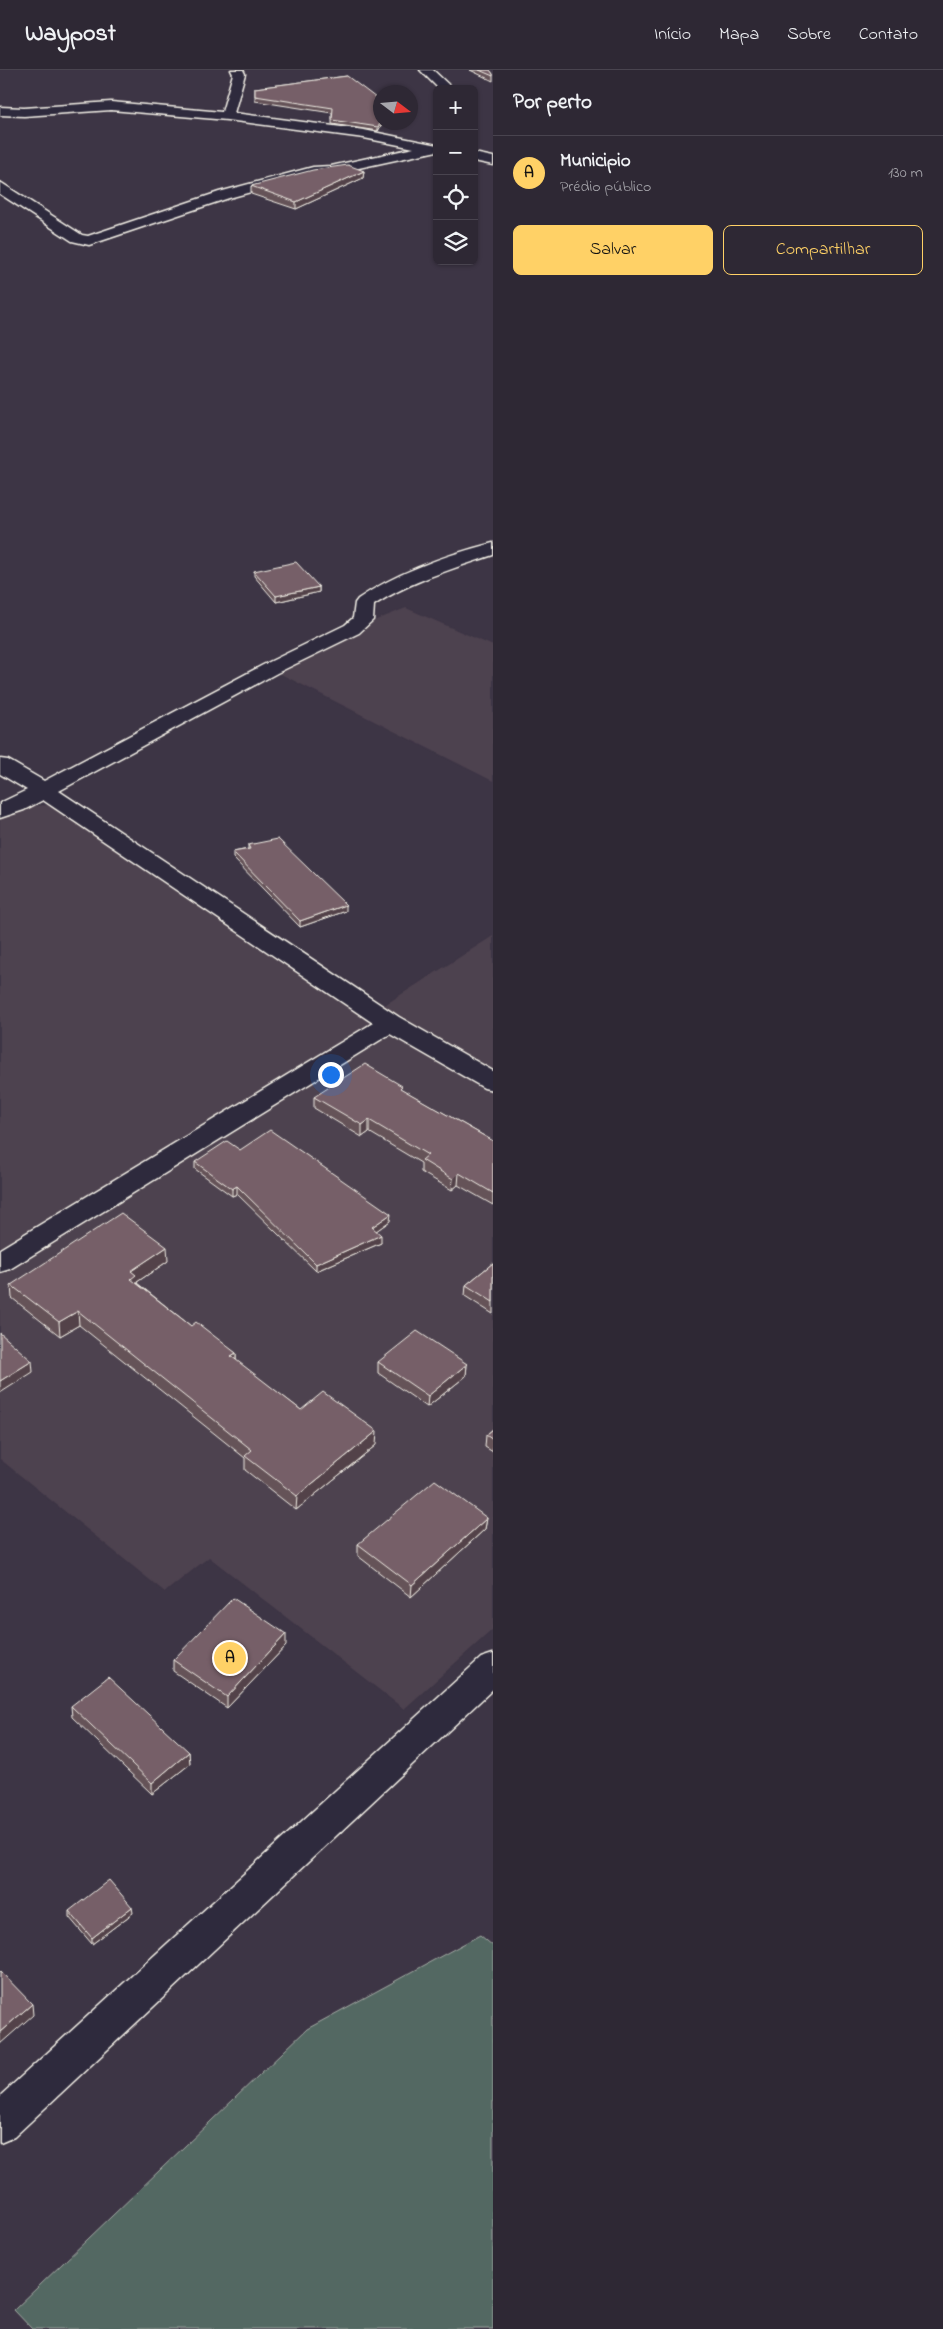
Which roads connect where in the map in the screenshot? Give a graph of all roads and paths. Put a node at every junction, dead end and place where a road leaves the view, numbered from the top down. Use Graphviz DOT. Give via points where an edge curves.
graph roads {
  1 [pos="237,70"];
  2 [pos="426,70"];
  3 [pos="443,85"];
  4 [pos="0,111"];
  5 [pos="227,116"];
  6 [pos="433,148"];
  7 [pos="433,148"];
  8 [pos="478,158"];
  9 [pos="493,161"];
  10 [pos="0,186"];
  11 [pos="493,549"];
  12 [pos="0,765"];
  13 [pos="44,790"];
  14 [pos="0,811"];
  15 [pos="390,1023"];
  16 [pos="493,1082"];
  17 [pos="0,1262"];
  18 [pos="493,1668"];
  19 [pos="0,2124"];
  1 -- 5 [label="street" via="239,74"];
  2 -- 3 [label="street"];
  4 -- 5 [label="street" via="111,106"];
  5 -- 6 [label="street" via="376,136"];
  7 -- 10 [label="street" via="314,171 224,195 89,241 77,238 7,194"];
  8 -- 9 [label="street"];
  11 -- 13 [label="street" via="411,577 380,592 365,603 363,620 352,629 270,669"];
  12 -- 13 [label="street"];
  13 -- 14 [label="street"];
  13 -- 15 [label="street"];
  15 -- 16 [label="street"];
  15 -- 17 [label="street"];
  18 -- 19 [label="street"];
}
